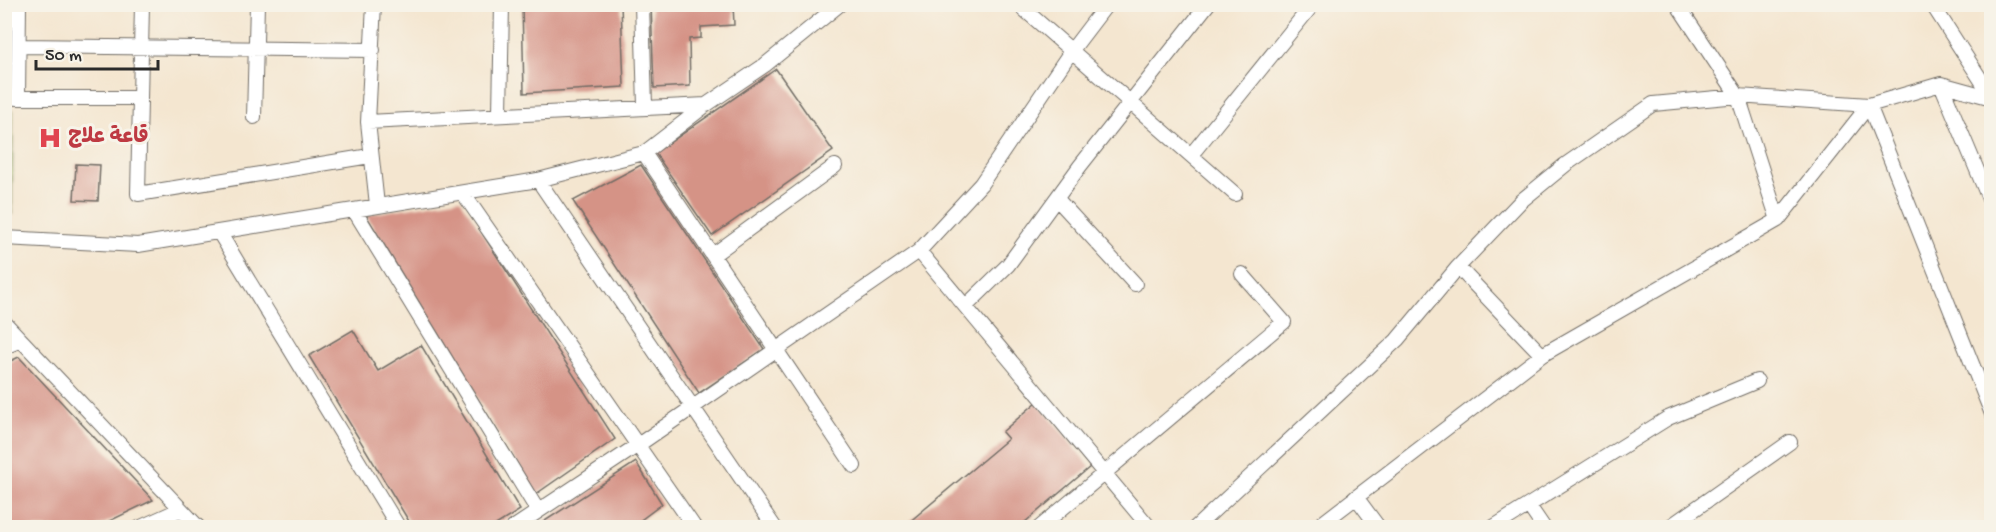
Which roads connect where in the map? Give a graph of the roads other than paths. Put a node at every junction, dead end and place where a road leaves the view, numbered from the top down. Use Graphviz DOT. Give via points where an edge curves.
graph roads {
  1 [pos="20,4"];
  2 [pos="142,4"];
  3 [pos="257,4"];
  4 [pos="374,4"];
  5 [pos="502,4"];
  6 [pos="642,4"];
  7 [pos="840,4"];
  8 [pos="1107,4"];
  9 [pos="1208,4"];
  10 [pos="1313,4"];
  11 [pos="1677,4"];
  12 [pos="1932,4"];
  13 [pos="1022,6"];
  14 [pos="141,45"];
  15 [pos="19,46"];
  16 [pos="255,49"];
  17 [pos="373,50"];
  18 [pos="1072,50"];
  19 [pos="1941,84"];
  20 [pos="1738,96"];
  21 [pos="11,98"];
  22 [pos="140,98"];
  23 [pos="1992,98"];
  24 [pos="1132,102"];
  25 [pos="706,105"];
  26 [pos="1869,105"];
  27 [pos="645,106"];
  28 [pos="500,113"];
  29 [pos="254,117"];
  30 [pos="368,122"];
  31 [pos="644,153"];
  32 [pos="1191,155"];
  33 [pos="370,156"];
  34 [pos="835,166"];
  35 [pos="538,180"];
  36 [pos="463,193"];
  37 [pos="1235,194"];
  38 [pos="1057,199"];
  39 [pos="376,205"];
  40 [pos="1992,206"];
  41 [pos="354,210"];
  42 [pos="1778,220"];
  43 [pos="219,232"];
  44 [pos="4,238"];
  45 [pos="919,251"];
  46 [pos="713,255"];
  47 [pos="1458,267"];
  48 [pos="1242,274"];
  49 [pos="1136,284"];
  50 [pos="966,306"];
  51 [pos="4,322"];
  52 [pos="21,340"];
  53 [pos="4,347"];
  54 [pos="776,350"];
  55 [pos="1542,355"];
  56 [pos="1757,381"];
  57 [pos="693,407"];
  58 [pos="1992,414"];
  59 [pos="1790,442"];
  60 [pos="638,445"];
  61 [pos="854,466"];
  62 [pos="1104,473"];
  63 [pos="1356,497"];
  64 [pos="1529,506"];
  65 [pos="181,509"];
  66 [pos="538,511"];
  67 [pos="139,528"];
  68 [pos="199,528"];
  69 [pos="399,528"];
  70 [pos="513,528"];
  71 [pos="695,528"];
  72 [pos="776,528"];
  73 [pos="1039,528"];
  74 [pos="1149,528"];
  75 [pos="1195,528"];
  76 [pos="1316,528"];
  77 [pos="1379,528"];
  78 [pos="1492,528"];
  79 [pos="1544,528"];
  80 [pos="1668,528"];
  1 -- 15 [label="street"];
  2 -- 14 [label="street"];
  3 -- 16 [label="street"];
  4 -- 17 [label="street"];
  5 -- 28 [label="street"];
  6 -- 27 [label="street"];
  7 -- 25 [label="street" via="765,66"];
  8 -- 18 [label="street"];
  9 -- 24 [label="street"];
  10 -- 32 [label="street"];
  11 -- 20 [label="street"];
  12 -- 23 [label="street"];
  13 -- 18 [label="street"];
  14 -- 15 [label="street"];
  14 -- 16 [label="street"];
  14 -- 22 [label="street"];
  15 -- 21 [label="street"];
  16 -- 17 [label="street"];
  16 -- 29 [label="street"];
  17 -- 30 [label="street"];
  18 -- 24 [label="street"];
  18 -- 45 [label="street" via="981,183"];
  19 -- 23 [label="street"];
  19 -- 26 [label="street"];
  19 -- 40 [label="street"];
  20 -- 26 [label="street"];
  20 -- 42 [label="street"];
  20 -- 47 [label="street" via="1653,104 1564,165 1521,201"];
  21 -- 22 [label="street"];
  22 -- 33 [label="street" via="138,194"];
  24 -- 32 [label="street"];
  24 -- 38 [label="street"];
  25 -- 27 [label="street"];
  25 -- 31 [label="street"];
  26 -- 42 [label="street"];
  26 -- 58 [label="street"];
  27 -- 28 [label="street"];
  28 -- 30 [label="street"];
  30 -- 33 [label="street"];
  31 -- 35 [label="street"];
  31 -- 46 [label="street"];
  32 -- 37 [label="street"];
  33 -- 39 [label="street"];
  34 -- 46 [label="street"];
  35 -- 36 [label="street"];
  35 -- 57 [label="street"];
  36 -- 39 [label="street"];
  36 -- 60 [label="street"];
  38 -- 49 [label="street"];
  38 -- 50 [label="street" via="1008,265"];
  39 -- 41 [label="street"];
  41 -- 43 [label="street"];
  41 -- 66 [label="street"];
  42 -- 55 [label="street"];
  43 -- 44 [label="street" via="138,245"];
  43 -- 69 [label="street"];
  45 -- 50 [label="street"];
  45 -- 54 [label="street"];
  46 -- 54 [label="street"];
  47 -- 55 [label="street"];
  47 -- 75 [label="street" via="1397,340"];
  48 -- 62 [label="street" via="1284,322"];
  50 -- 62 [label="street"];
  51 -- 52 [label="street"];
  52 -- 53 [label="street"];
  52 -- 65 [label="street"];
  54 -- 57 [label="street"];
  54 -- 61 [label="street"];
  55 -- 63 [label="street"];
  56 -- 64 [label="street" via="1668,417"];
  57 -- 60 [label="street"];
  57 -- 72 [label="street"];
  59 -- 80 [label="street"];
  60 -- 66 [label="street"];
  60 -- 71 [label="street"];
  62 -- 73 [label="street"];
  62 -- 74 [label="street"];
  63 -- 76 [label="street"];
  63 -- 77 [label="street"];
  64 -- 78 [label="street"];
  64 -- 79 [label="street"];
  65 -- 67 [label="street"];
  65 -- 68 [label="street"];
  66 -- 70 [label="street"];
}
